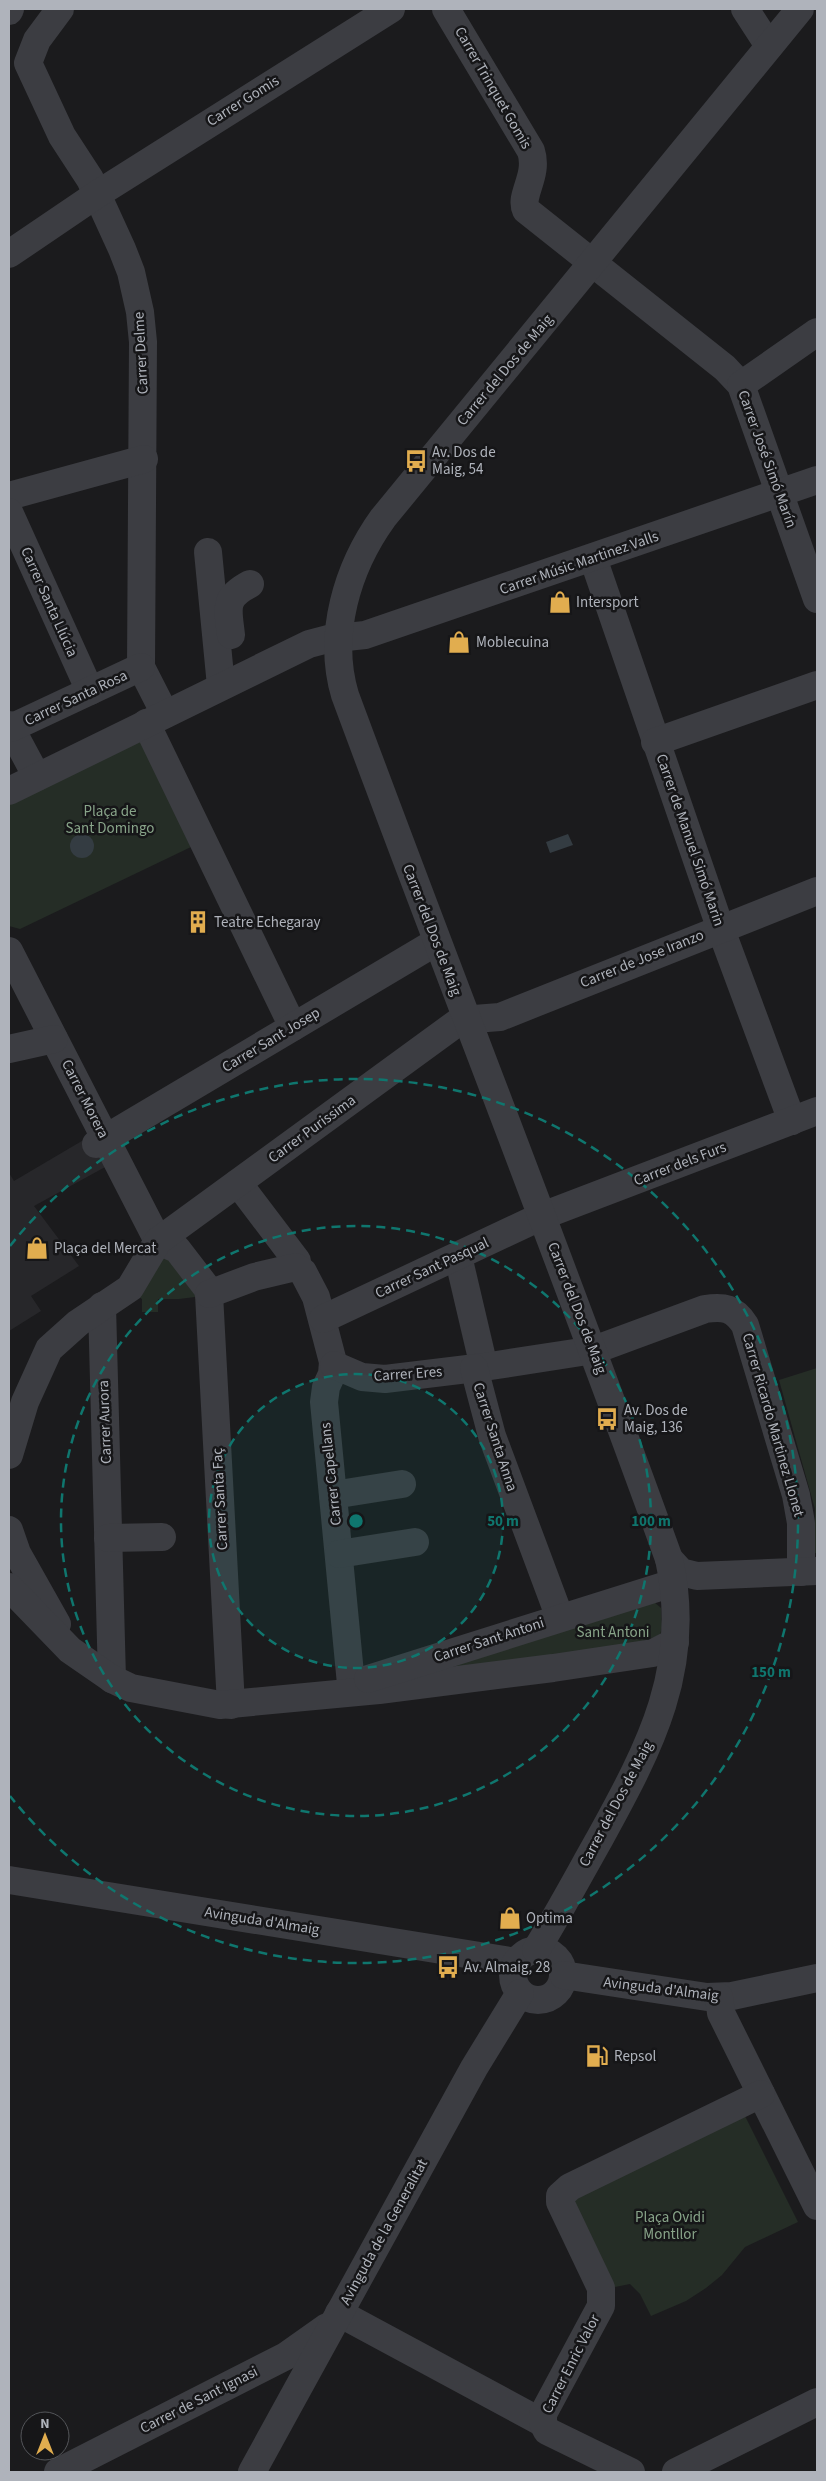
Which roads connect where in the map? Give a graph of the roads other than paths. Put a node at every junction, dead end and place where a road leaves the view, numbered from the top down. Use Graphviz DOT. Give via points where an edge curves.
graph roads {
  1 [pos="60,9"];
  2 [pos="391,9"];
  3 [pos="446,9"];
  4 [pos="745,9"];
  5 [pos="800,9"];
  6 [pos="769,46"];
  7 [pos="96,195"];
  8 [pos="521,198"];
  9 [pos="9,254"];
  10 [pos="593,264"];
  11 [pos="817,332"];
  12 [pos="741,384"];
  13 [pos="144,459"];
  14 [pos="817,480"];
  15 [pos="781,493"];
  16 [pos="9,496"];
  17 [pos="9,512"];
  18 [pos="208,552"];
  19 [pos="592,558"];
  20 [pos="250,584"];
  21 [pos="817,600"];
  22 [pos="338,638"];
  23 [pos="141,667"];
  24 [pos="228,683"];
  25 [pos="817,685"];
  26 [pos="90,691"];
  27 [pos="156,718"];
  28 [pos="10,726"];
  29 [pos="656,742"];
  30 [pos="37,777"];
  31 [pos="9,791"];
  32 [pos="817,890"];
  33 [pos="720,927"];
  34 [pos="436,942"];
  35 [pos="10,954"];
  36 [pos="466,1018"];
  37 [pos="292,1027"];
  38 [pos="54,1039"];
  39 [pos="9,1049"];
  40 [pos="817,1111"];
  41 [pos="792,1121"];
  42 [pos="101,1141"];
  43 [pos="238,1183"];
  44 [pos="542,1216"];
  45 [pos="158,1241"];
  46 [pos="458,1256"];
  47 [pos="300,1270"];
  48 [pos="209,1294"];
  49 [pos="102,1306"];
  50 [pos="323,1319"];
  51 [pos="594,1350"];
  52 [pos="334,1365"];
  53 [pos="479,1367"];
  54 [pos="9,1455"];
  55 [pos="402,1484"];
  56 [pos="333,1495"];
  57 [pos="9,1530"];
  58 [pos="162,1537"];
  59 [pos="108,1538"];
  60 [pos="415,1542"];
  61 [pos="338,1554"];
  62 [pos="809,1571"];
  63 [pos="678,1578"];
  64 [pos="9,1587"];
  65 [pos="560,1618"];
  66 [pos="55,1637"];
  67 [pos="675,1642"];
  68 [pos="112,1679"];
  69 [pos="351,1684"];
  70 [pos="304,1697"];
  71 [pos="231,1704"];
  72 [pos="9,1880"];
  73 [pos="526,1956"];
  74 [pos="563,1975"];
  75 [pos="817,1978"];
  76 [pos="520,1993"];
  77 [pos="719,1997"];
  78 [pos="761,2094"];
  79 [pos="817,2206"];
  80 [pos="337,2316"];
  81 [pos="817,2402"];
  82 [pos="543,2423"];
  83 [pos="58,2472"];
  84 [pos="252,2472"];
  85 [pos="631,2472"];
  86 [pos="676,2472"];
  1 -- 7 [label="street, Carrer Delme" via="30,53 30,69 57,127 90,179"];
  2 -- 7 [label="street, Carrer Gomis"];
  3 -- 8 [label="street, Carrer Trinquet Gomis" via="528,144 534,168"];
  4 -- 6 [label="street"];
  5 -- 6 [label="street, Carrer del Dos de Maig"];
  6 -- 10 [label="street, Carrer del Dos de Maig"];
  7 -- 9 [label="street, Carrer Gomis"];
  7 -- 13 [label="street, Carrer Delme" via="131,272 140,312"];
  8 -- 10 [label="street, Carrer José Simó Marín" via="526,210"];
  10 -- 12 [label="street, Carrer José Simó Marín"];
  10 -- 22 [label="street, Carrer del Dos de Maig" via="369,537 351,581"];
  11 -- 12 [label="street"];
  12 -- 15 [label="street, Carrer José Simó Marín"];
  13 -- 16 [label="street"];
  13 -- 23 [label="street, Carrer Delme"];
  14 -- 15 [label="street, Carrer Músic Martinez Valls"];
  15 -- 19 [label="street, Carrer Músic Martinez Valls"];
  15 -- 21 [label="street, Carrer José Simó Marín"];
  17 -- 26 [label="street, Carrer Santa Llúcia"];
  18 -- 24 [label="street"];
  19 -- 22 [label="street, Carrer Músic Martinez Valls" via="365,635"];
  19 -- 29 [label="street, Carrer de Manuel Simó Marin"];
  20 -- 24 [label="street" via="236,591 229,602"];
  22 -- 24 [label="street, Carrer Músic Martinez Valls" via="309,644"];
  22 -- 34 [label="street, Carrer del Dos de Maig" via="339,672 345,696"];
  23 -- 26 [label="street, Carrer Santa Rosa"];
  23 -- 27 [label="street, Carrer Delme"];
  24 -- 27 [label="street, Carrer Músic Martinez Valls"];
  25 -- 29 [label="street"];
  26 -- 28 [label="street, Carrer Santa Rosa"];
  27 -- 30 [label="street"];
  27 -- 37 [label="street" via="214,865"];
  28 -- 30 [label="street, Carrer Santa Rosa"];
  29 -- 33 [label="street, Carrer de Manuel Simó Marin"];
  30 -- 31 [label="street"];
  32 -- 33 [label="street, Carrer de Jose Iranzo"];
  33 -- 36 [label="street, Carrer de Jose Iranzo" via="500,1017"];
  33 -- 41 [label="street, Carrer de Manuel Simó Marin"];
  34 -- 36 [label="street, Carrer del Dos de Maig"];
  34 -- 37 [label="street, Carrer Sant Josep"];
  35 -- 38 [label="street, Carrer Morera"];
  36 -- 43 [label="street, Carrer Purissima"];
  36 -- 44 [label="street, Carrer del Dos de Maig"];
  37 -- 42 [label="street, Carrer Sant Josep"];
  38 -- 39 [label="street"];
  38 -- 42 [label="street, Carrer Morera"];
  40 -- 41 [label="street, Carrer dels Furs"];
  41 -- 44 [label="street, Carrer dels Furs"];
  42 -- 45 [label="street, Carrer Morera"];
  43 -- 45 [label="street, Carrer Purissima"];
  43 -- 47 [label="street" via="297,1261"];
  44 -- 46 [label="street, Carrer Sant Pasqual"];
  44 -- 51 [label="street, Carrer del Dos de Maig"];
  45 -- 48 [label="street" via="177,1249"];
  45 -- 49 [label="street" via="130,1288"];
  46 -- 50 [label="street, Carrer Sant Pasqual"];
  46 -- 53 [label="street"];
  47 -- 48 [label="street" via="254,1277"];
  47 -- 50 [label="street" via="313,1291"];
  48 -- 71 [label="street, Carrer Santa Faç"];
  49 -- 54 [label="street" via="55,1341 43,1360"];
  49 -- 59 [label="street, Carrer Aurora"];
  50 -- 52 [label="street"];
  51 -- 53 [label="street, Carrer Eres"];
  51 -- 62 [label="street, Carrer Ricardo Martinez Llonet" via="715,1307 734,1310 744,1325 798,1501"];
  51 -- 63 [label="street, Carrer del Dos de Maig"];
  52 -- 53 [label="street, Carrer Eres" via="372,1378"];
  52 -- 56 [label="street, Carrer Capellans" via="324,1402"];
  53 -- 65 [label="street, Carrer Santa Anna" via="492,1436"];
  55 -- 56 [label="street"];
  56 -- 61 [label="street, Carrer Capellans"];
  57 -- 66 [label="street" via="17,1553 58,1626"];
  58 -- 59 [label="street"];
  59 -- 68 [label="street, Carrer Aurora"];
  60 -- 61 [label="street"];
  61 -- 69 [label="street, Carrer Capellans"];
  62 -- 63 [label="street, Carrer Sant Antoni"];
  63 -- 65 [label="street, Carrer Sant Antoni"];
  63 -- 67 [label="street, Carrer del Dos de Maig"];
  64 -- 66 [label="street, Carrer Sant Antoni"];
  65 -- 69 [label="street, Carrer Sant Antoni"];
  66 -- 68 [label="street, Carrer Sant Antoni"];
  67 -- 70 [label="street, Carrer Sant Antoni" via="653,1652 601,1661"];
  67 -- 73 [label="street, Carrer del Dos de Maig" via="665,1700 644,1758"];
  68 -- 71 [label="street, Carrer Sant Antoni" via="131,1688 212,1704"];
  69 -- 70 [label="street, Carrer Sant Antoni"];
  70 -- 71 [label="street, Carrer Sant Antoni"];
  72 -- 73 [label="street, Avinguda d'Almaig"];
  73 -- 74 [label="street" via="552,1954 562,1967"];
  73 -- 76 [label="street" via="512,1978"];
  74 -- 76 [label="street" via="558,1991 544,2000 526,1998"];
  74 -- 77 [label="street, Avinguda d'Almaig" via="676,1994"];
  75 -- 77 [label="street, Avinguda d'Almaig"];
  76 -- 80 [label="street, Avinguda de la Generalitat" via="478,2060"];
  77 -- 78 [label="street" via="722,2013"];
  78 -- 79 [label="street"];
  78 -- 82 [label="street, Carrer Enric Valor" via="562,2192 560,2202 601,2288 602,2298 601,2306 543,2414"];
  80 -- 82 [label="street"];
  80 -- 83 [label="street, Carrer de Sant Ignasi" via="315,2337 286,2356"];
  80 -- 84 [label="street, Avinguda de la Generalitat"];
  81 -- 86 [label="street"];
  82 -- 85 [label="street, Carrer Enric Valor" via="547,2431"];
}
